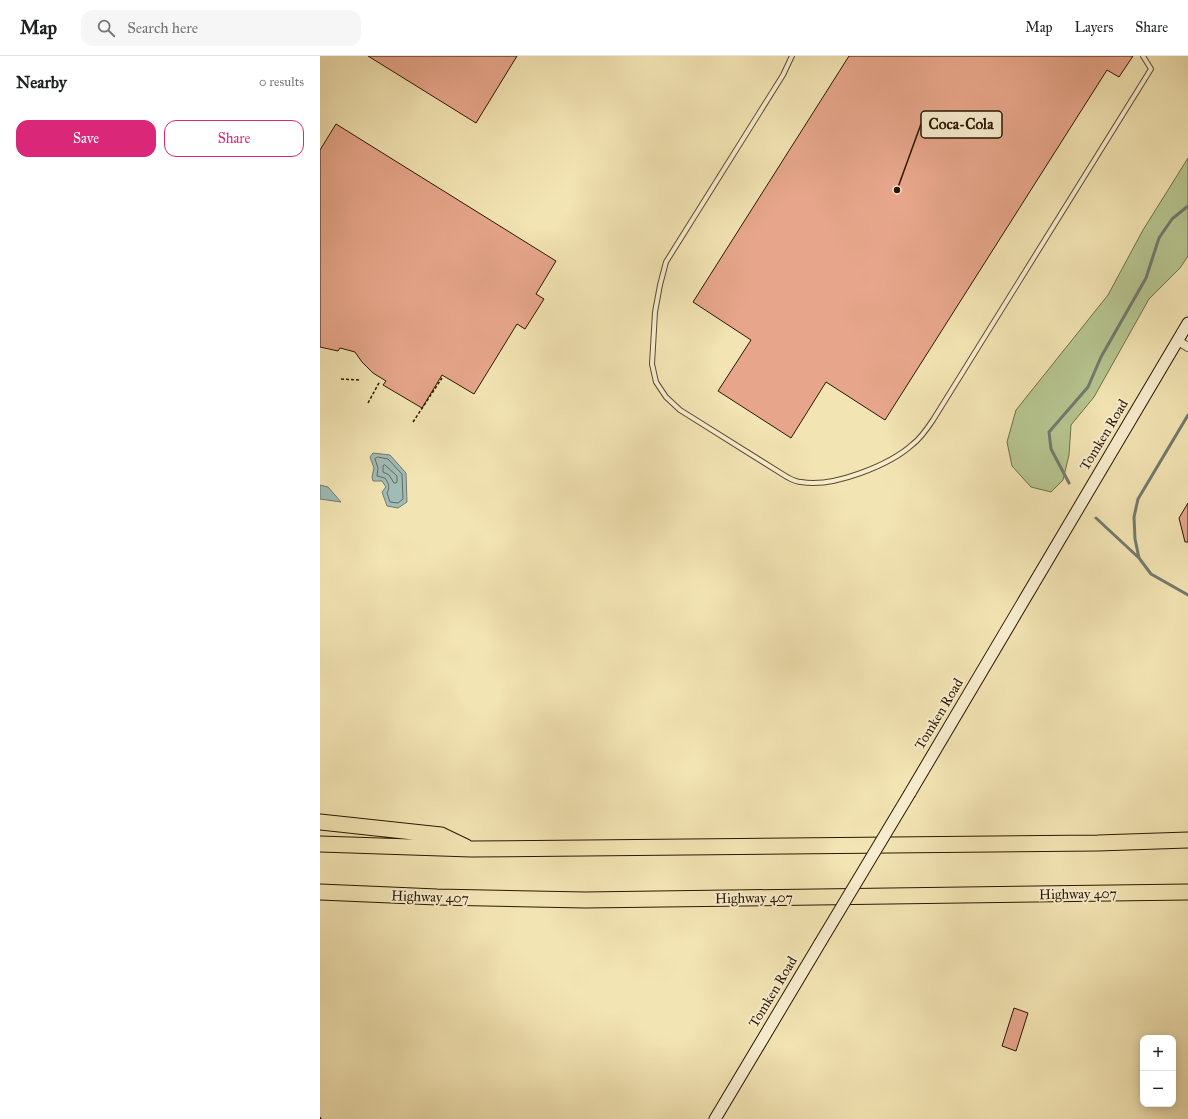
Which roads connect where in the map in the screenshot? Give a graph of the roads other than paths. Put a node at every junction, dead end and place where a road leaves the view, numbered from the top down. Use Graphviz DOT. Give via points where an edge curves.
graph roads {
  1 [pos="792,56"];
  2 [pos="1143,56"];
  3 [pos="1188,323"];
  4 [pos="1178,341"];
  5 [pos="1188,346"];
  6 [pos="320,822"];
  7 [pos="1188,840"];
  8 [pos="320,844"];
  9 [pos="471,849"];
  10 [pos="320,892"];
  11 [pos="1185,893"];
  12 [pos="715,1119"];
  1 -- 2 [label="lane" via="783,75 666,262 655,312 652,364 656,382 666,397 680,410 787,477 800,482 814,483 866,472 892,460 920,438 1151,69"];
  3 -- 4 [label="main road, Tomken Road"];
  4 -- 5 [label="street"];
  4 -- 12 [label="main road, Tomken Road, bridge"];
  6 -- 9 [label="highway" via="441,835"];
  7 -- 9 [label="highway"];
  8 -- 9 [label="highway"];
  10 -- 11 [label="highway, Highway 407" via="585,900"];
}
